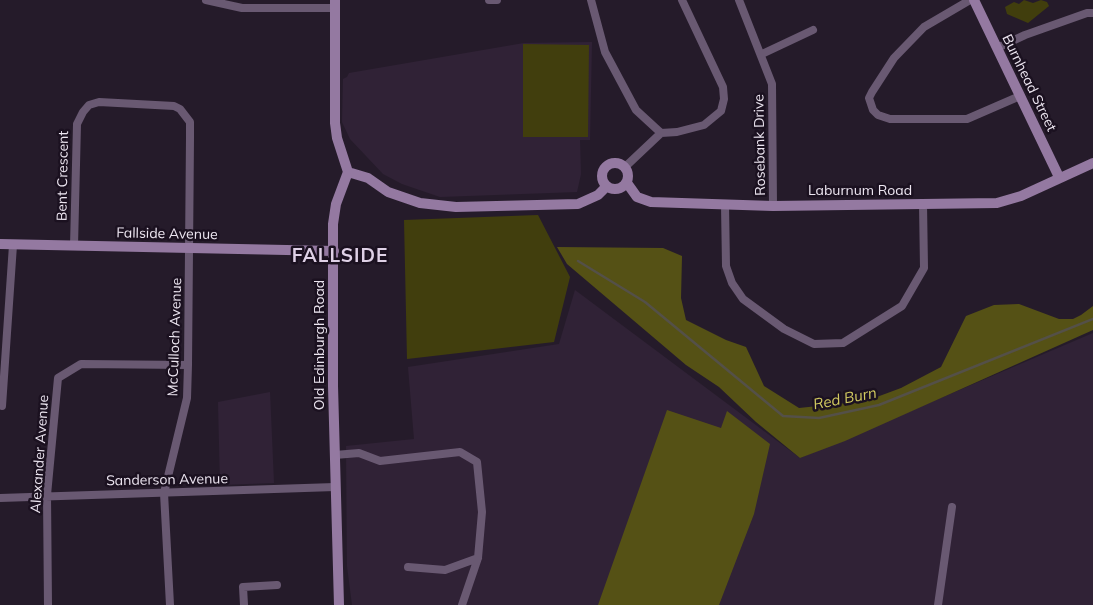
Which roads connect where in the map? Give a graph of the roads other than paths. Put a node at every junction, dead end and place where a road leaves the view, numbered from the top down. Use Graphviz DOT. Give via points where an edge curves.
graph roads {
  1 [pos="206,0"];
  2 [pos="489,0"];
  3 [pos="497,0"];
  4 [pos="591,0"];
  5 [pos="682,0"];
  6 [pos="739,0"];
  7 [pos="970,0"];
  8 [pos="974,0"];
  9 [pos="335,4"];
  10 [pos="1093,13"];
  11 [pos="813,30"];
  12 [pos="997,48"];
  13 [pos="762,54"];
  14 [pos="1020,96"];
  15 [pos="661,133"];
  16 [pos="1093,163"];
  17 [pos="625,167"];
  18 [pos="348,172"];
  19 [pos="1060,177"];
  20 [pos="627,183"];
  21 [pos="607,186"];
  22 [pos="923,204"];
  23 [pos="725,206"];
  24 [pos="773,206"];
  25 [pos="0,244"];
  26 [pos="13,245"];
  27 [pos="74,246"];
  28 [pos="190,248"];
  29 [pos="334,250"];
  30 [pos="0,310"];
  31 [pos="9,311"];
  32 [pos="188,364"];
  33 [pos="2,406"];
  34 [pos="335,455"];
  35 [pos="335,487"];
  36 [pos="164,494"];
  37 [pos="47,495"];
  38 [pos="0,498"];
  39 [pos="952,507"];
  40 [pos="478,558"];
  41 [pos="408,567"];
  42 [pos="277,585"];
  43 [pos="48,605"];
  44 [pos="170,605"];
  45 [pos="244,605"];
  46 [pos="339,605"];
  47 [pos="462,605"];
  48 [pos="938,605"];
  1 -- 9 [label="street" via="242,8"];
  2 -- 3 [label="street"];
  4 -- 15 [label="street" via="605,52 636,110"];
  5 -- 15 [label="street" via="723,87 724,99 722,111 704,125"];
  6 -- 13 [label="street, Rosebank Drive"];
  7 -- 14 [label="street" via="924,28 894,58 872,92 873,110 890,119 967,119"];
  8 -- 12 [label="street, Burnhead Street"];
  9 -- 18 [label="street" via="335,123"];
  10 -- 12 [label="street" via="1025,35"];
  11 -- 13 [label="street"];
  12 -- 14 [label="street, Burnhead Street"];
  13 -- 24 [label="street, Rosebank Drive" via="772,84"];
  14 -- 19 [label="street, Burnhead Street"];
  15 -- 17 [label="street"];
  16 -- 19 [label="street, Laburnum Road"];
  17 -- 20 [label="street"];
  17 -- 21 [label="street" via="618,163 607,166 602,177"];
  18 -- 21 [label="street" via="368,178 388,192 420,203 456,207 578,204 598,195"];
  18 -- 29 [label="street, Old Edinburgh Road" via="336,204"];
  19 -- 22 [label="street, Laburnum Road" via="1021,196 997,203"];
  20 -- 21 [label="street" via="618,189"];
  20 -- 23 [label="street, Laburnum Road" via="638,197 651,202"];
  22 -- 23 [label="street" via="924,268 902,306 843,343 814,344 784,329 743,299 732,283 726,266"];
  22 -- 24 [label="street, Laburnum Road"];
  23 -- 24 [label="street, Laburnum Road"];
  25 -- 26 [label="street, Fallside Avenue"];
  26 -- 27 [label="street, Fallside Avenue"];
  26 -- 31 [label="street"];
  27 -- 28 [label="street, Fallside Avenue"];
  27 -- 28 [label="street, Bent Crescent" via="77,124 89,105 99,102 174,106 186,115 190,122"];
  28 -- 29 [label="street, Fallside Avenue"];
  28 -- 32 [label="street, McCulloch Avenue"];
  29 -- 34 [label="street, Old Edinburgh Road"];
  30 -- 31 [label="street"];
  31 -- 33 [label="street"];
  32 -- 36 [label="street, McCulloch Avenue" via="187,398"];
  32 -- 37 [label="street, Alexander Avenue" via="81,364 58,378"];
  34 -- 35 [label="street, Old Edinburgh Road"];
  34 -- 40 [label="street" via="359,453 380,461 460,452 477,462 482,512"];
  35 -- 36 [label="street, Sanderson Avenue"];
  35 -- 46 [label="street, Old Edinburgh Road"];
  36 -- 37 [label="street, Sanderson Avenue"];
  36 -- 44 [label="street, McCulloch Avenue"];
  37 -- 38 [label="street, Sanderson Avenue"];
  37 -- 43 [label="street, Alexander Avenue"];
  39 -- 48 [label="street"];
  40 -- 41 [label="street" via="445,570"];
  40 -- 47 [label="street"];
  42 -- 45 [label="street" via="243,587"];
}
